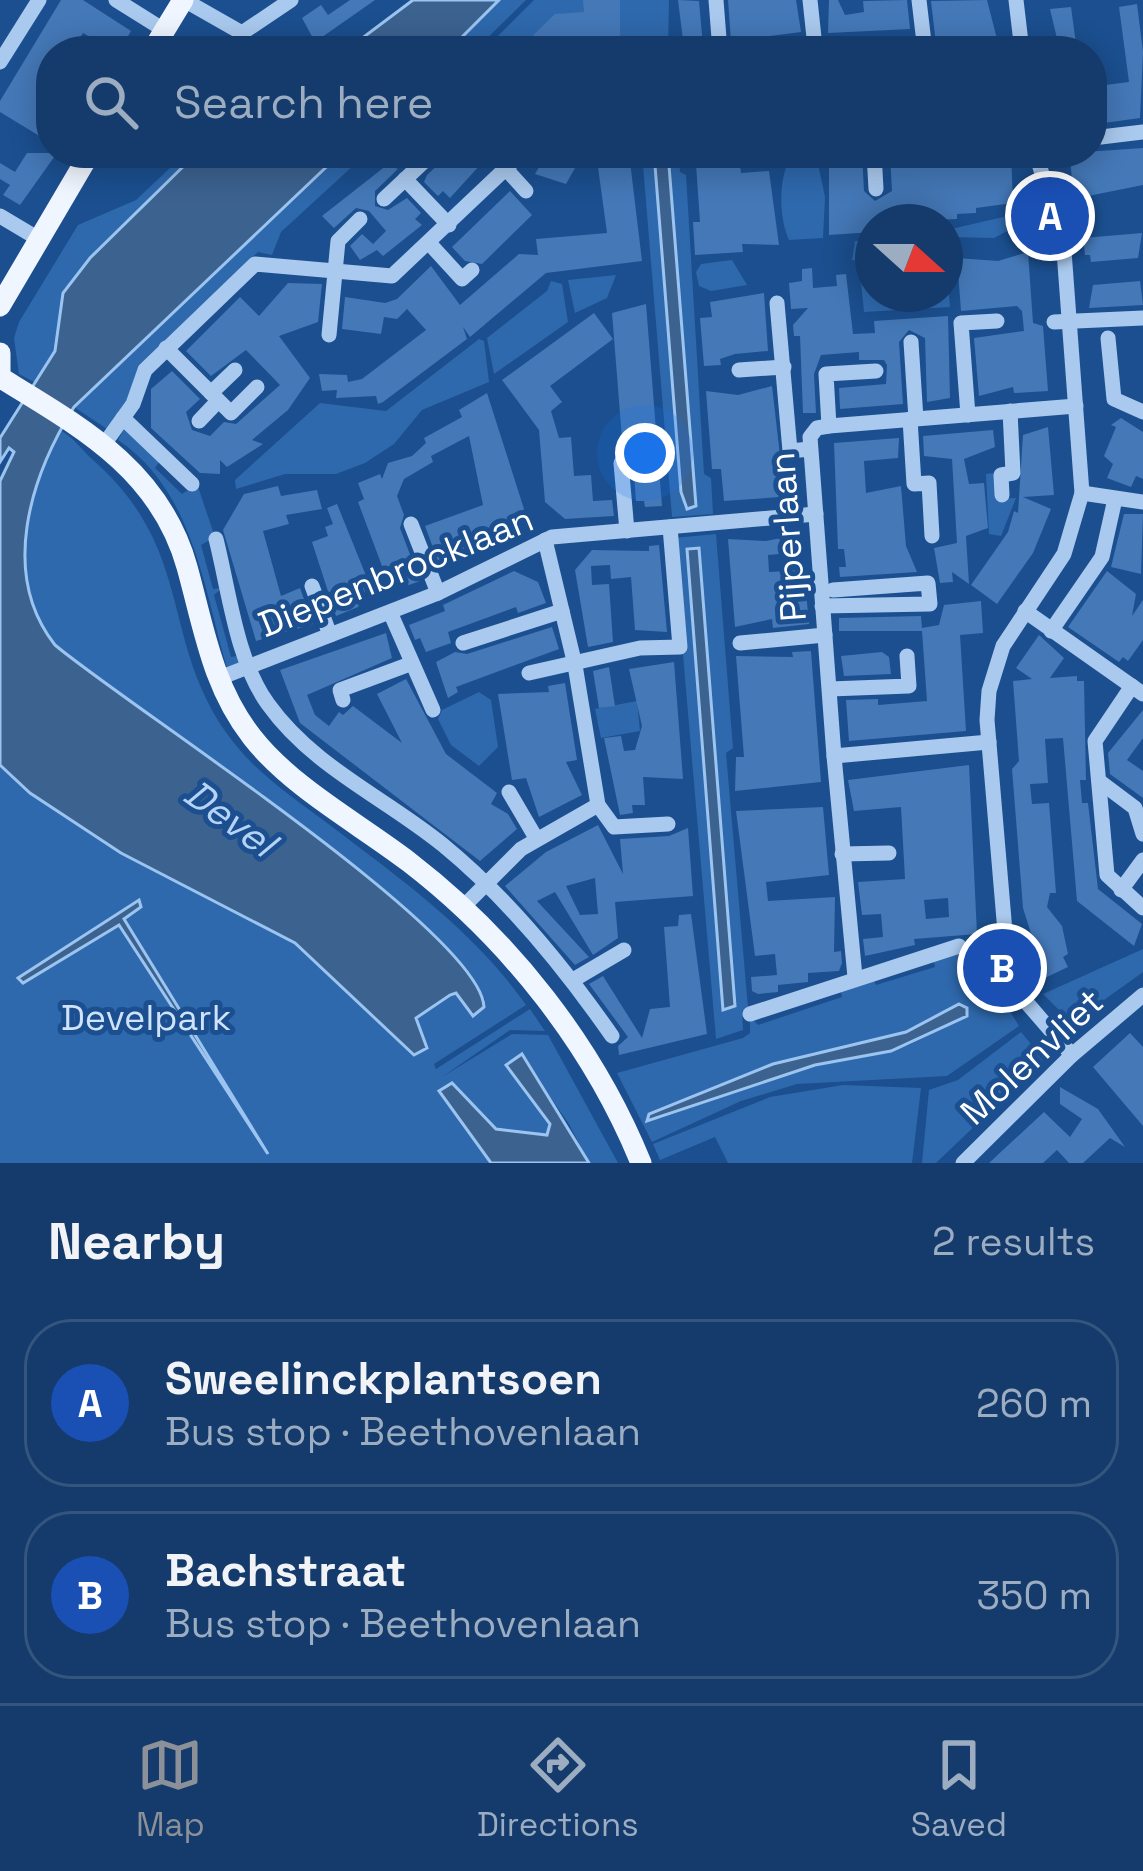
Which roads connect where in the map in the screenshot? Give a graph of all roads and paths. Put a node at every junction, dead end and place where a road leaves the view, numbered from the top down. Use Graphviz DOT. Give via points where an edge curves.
graph roads {
  1 [pos="39,0"];
  2 [pos="116,0"];
  3 [pos="184,0"];
  4 [pos="291,0"];
  5 [pos="716,0"];
  6 [pos="810,0"];
  7 [pos="919,0"];
  8 [pos="1016,0"];
  9 [pos="164,30"];
  10 [pos="161,36"];
  11 [pos="719,36"];
  12 [pos="814,36"];
  13 [pos="923,36"];
  14 [pos="1020,36"];
  15 [pos="0,62"];
  16 [pos="1143,132"];
  17 [pos="1107,136"];
  18 [pos="81,168"];
  19 [pos="417,168"];
  20 [pos="875,168"];
  21 [pos="1040,168"];
  22 [pos="506,169"];
  23 [pos="405,179"];
  24 [pos="876,189"];
  25 [pos="526,191"];
  26 [pos="384,199"];
  27 [pos="0,216"];
  28 [pos="360,219"];
  29 [pos="449,224"];
  30 [pos="37,238"];
  31 [pos="430,244"];
  32 [pos="336,270"];
  33 [pos="472,270"];
  34 [pos="777,303"];
  35 [pos="0,307"];
  36 [pos="1143,318"];
  37 [pos="997,321"];
  38 [pos="1061,321"];
  39 [pos="329,335"];
  40 [pos="1108,338"];
  41 [pos="911,342"];
  42 [pos="166,348"];
  43 [pos="0,353"];
  44 [pos="784,367"];
  45 [pos="235,370"];
  46 [pos="739,370"];
  47 [pos="876,371"];
  48 [pos="6,382"];
  49 [pos="257,387"];
  50 [pos="214,397"];
  51 [pos="1076,406"];
  52 [pos="1010,411"];
  53 [pos="1143,412"];
  54 [pos="968,415"];
  55 [pos="123,418"];
  56 [pos="913,419"];
  57 [pos="199,421"];
  58 [pos="829,426"];
  59 [pos="105,443"];
  60 [pos="810,449"];
  61 [pos="621,463"];
  62 [pos="192,484"];
  63 [pos="1082,493"];
  64 [pos="1002,495"];
  65 [pos="1115,499"];
  66 [pos="1143,502"];
  67 [pos="816,514"];
  68 [pos="411,524"];
  69 [pos="670,527"];
  70 [pos="627,531"];
  71 [pos="932,536"];
  72 [pos="216,538"];
  73 [pos="545,539"];
  74 [pos="311,586"];
  75 [pos="833,590"];
  76 [pos="438,592"];
  77 [pos="822,606"];
  78 [pos="562,610"];
  79 [pos="1025,611"];
  80 [pos="390,612"];
  81 [pos="1051,631"];
  82 [pos="330,635"];
  83 [pos="825,635"];
  84 [pos="740,643"];
  85 [pos="463,644"];
  86 [pos="907,656"];
  87 [pos="250,664"];
  88 [pos="410,664"];
  89 [pos="574,665"];
  90 [pos="529,673"];
  91 [pos="217,679"];
  92 [pos="830,689"];
  93 [pos="1137,690"];
  94 [pos="343,700"];
  95 [pos="433,710"];
  96 [pos="989,742"];
  97 [pos="834,756"];
  98 [pos="1099,781"];
  99 [pos="509,792"];
  100 [pos="598,806"];
  101 [pos="668,824"];
  102 [pos="1143,834"];
  103 [pos="536,838"];
  104 [pos="890,853"];
  105 [pos="842,854"];
  106 [pos="1143,860"];
  107 [pos="484,886"];
  108 [pos="1121,890"];
  109 [pos="463,908"];
  110 [pos="1143,908"];
  111 [pos="958,946"];
  112 [pos="624,950"];
  113 [pos="855,977"];
  114 [pos="574,980"];
  115 [pos="1143,995"];
  116 [pos="750,1014"];
  117 [pos="612,1036"];
  118 [pos="1072,1055"];
  119 [pos="641,1163"];
  120 [pos="963,1163"];
  1 -- 15 [label="street"];
  2 -- 9 [label="street"];
  3 -- 4 [label="street" via="242,33"];
  3 -- 9 [label="main road"];
  5 -- 11 [label="street"];
  6 -- 12 [label="street"];
  7 -- 13 [label="street"];
  8 -- 14 [label="street"];
  9 -- 10 [label="main road"];
  16 -- 17 [label="street"];
  18 -- 30 [label="main road"];
  19 -- 23 [label="street"];
  20 -- 24 [label="street"];
  21 -- 38 [label="street" via="1064,251"];
  22 -- 25 [label="street"];
  22 -- 29 [label="street"];
  23 -- 26 [label="street"];
  23 -- 29 [label="street"];
  27 -- 30 [label="street"];
  28 -- 32 [label="street" via="338,241"];
  29 -- 31 [label="street"];
  30 -- 35 [label="main road"];
  31 -- 32 [label="street" via="392,276"];
  31 -- 33 [label="street" via="462,279"];
  32 -- 39 [label="street"];
  32 -- 42 [label="street" via="254,264"];
  34 -- 44 [label="street"];
  36 -- 38 [label="street"];
  37 -- 54 [label="street" via="961,323"];
  38 -- 51 [label="street"];
  40 -- 53 [label="street" via="1114,399"];
  41 -- 56 [label="street"];
  42 -- 50 [label="street"];
  42 -- 55 [label="street" via="145,370"];
  43 -- 48 [label="main road"];
  44 -- 46 [label="street"];
  44 -- 60 [label="street" via="790,451"];
  45 -- 50 [label="street"];
  47 -- 58 [label="street" via="826,374"];
  48 -- 59 [label="main road"];
  49 -- 50 [label="street" via="231,413"];
  50 -- 57 [label="street"];
  51 -- 52 [label="street, Pijperlaan"];
  51 -- 63 [label="street"];
  52 -- 54 [label="street, Pijperlaan"];
  52 -- 64 [label="street" via="1013,473 1001,475"];
  54 -- 56 [label="street, Pijperlaan"];
  55 -- 59 [label="street"];
  55 -- 62 [label="street"];
  56 -- 58 [label="street, Pijperlaan"];
  56 -- 71 [label="street" via="914,484 929,483"];
  58 -- 60 [label="street, Pijperlaan" via="812,431"];
  59 -- 91 [label="main road" via="170,521"];
  60 -- 67 [label="street, Pijperlaan"];
  61 -- 70 [label="street"];
  63 -- 65 [label="street"];
  63 -- 79 [label="street" via="1064,554"];
  65 -- 66 [label="street"];
  65 -- 81 [label="street" via="1102,557"];
  67 -- 69 [label="street, Diepenbrocklaan"];
  67 -- 77 [label="street, Pijperlaan"];
  68 -- 76 [label="street"];
  69 -- 70 [label="street, Diepenbrocklaan"];
  69 -- 89 [label="street" via="680,646"];
  70 -- 73 [label="street, Diepenbrocklaan"];
  72 -- 87 [label="street"];
  73 -- 76 [label="street, Diepenbrocklaan"];
  73 -- 78 [label="street"];
  74 -- 82 [label="street"];
  75 -- 77 [label="street" via="885,594"];
  76 -- 80 [label="street, Diepenbrocklaan"];
  77 -- 83 [label="street, Pijperlaan"];
  78 -- 85 [label="street"];
  78 -- 89 [label="street"];
  79 -- 81 [label="street"];
  79 -- 96 [label="street" via="994,667"];
  80 -- 82 [label="street, Diepenbrocklaan"];
  80 -- 88 [label="street"];
  81 -- 93 [label="street"];
  82 -- 87 [label="street, Diepenbrocklaan"];
  83 -- 84 [label="street"];
  83 -- 92 [label="street, Pijperlaan"];
  86 -- 92 [label="street" via="909,686"];
  87 -- 91 [label="street, Diepenbrocklaan"];
  87 -- 107 [label="street" via="267,703 335,773 365,785"];
  88 -- 94 [label="street" via="340,690"];
  88 -- 95 [label="street"];
  89 -- 90 [label="street"];
  89 -- 100 [label="street"];
  91 -- 109 [label="main road" via="268,754"];
  92 -- 97 [label="street, Pijperlaan"];
  93 -- 98 [label="street" via="1095,741"];
  96 -- 97 [label="street"];
  96 -- 118 [label="street" via="1008,967"];
  97 -- 105 [label="street, Pijperlaan"];
  98 -- 102 [label="street" via="1136,808"];
  98 -- 108 [label="street" via="1108,874"];
  99 -- 103 [label="street"];
  100 -- 101 [label="street" via="609,826"];
  100 -- 103 [label="street"];
  103 -- 107 [label="street"];
  104 -- 105 [label="street"];
  105 -- 113 [label="street, Pijperlaan"];
  106 -- 108 [label="street"];
  107 -- 109 [label="street"];
  107 -- 114 [label="street"];
  108 -- 110 [label="street"];
  109 -- 119 [label="main road" via="564,1023"];
  111 -- 113 [label="street"];
  112 -- 114 [label="street"];
  113 -- 116 [label="street"];
  114 -- 117 [label="street"];
  115 -- 118 [label="street, Molenvliet"];
  118 -- 120 [label="street, Molenvliet"];
}
